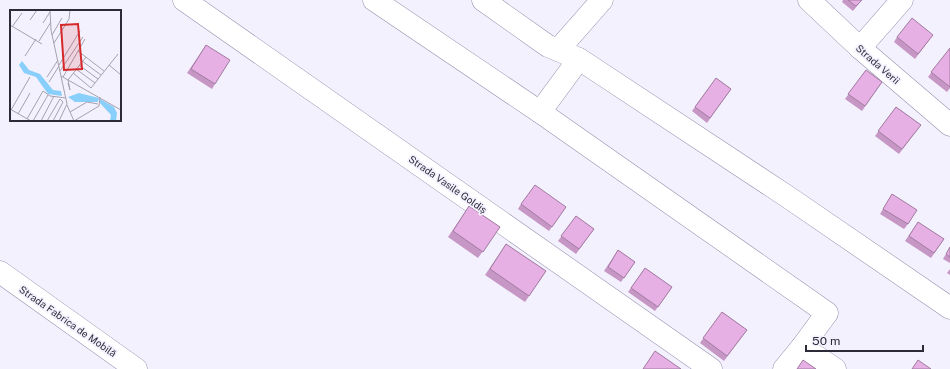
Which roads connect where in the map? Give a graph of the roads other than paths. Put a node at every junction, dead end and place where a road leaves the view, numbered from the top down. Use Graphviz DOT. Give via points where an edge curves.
graph roads {
  1 [pos="184,0"];
  2 [pos="374,0"];
  3 [pos="483,0"];
  4 [pos="602,0"];
  5 [pos="809,0"];
  6 [pos="902,0"];
  7 [pos="860,48"];
  8 [pos="558,50"];
  9 [pos="579,59"];
  10 [pos="540,112"];
  11 [pos="948,119"];
  12 [pos="0,272"];
  13 [pos="950,308"];
  14 [pos="802,347"];
  15 [pos="136,369"];
  16 [pos="711,369"];
  17 [pos="784,369"];
  18 [pos="835,369"];
  1 -- 16 [label="street, Strada Vasile Goldiș"];
  2 -- 10 [label="street"];
  3 -- 8 [label="street"];
  4 -- 8 [label="street"];
  5 -- 7 [label="street, Strada Verii"];
  6 -- 7 [label="street"];
  7 -- 11 [label="street, Strada Verii"];
  8 -- 9 [label="street"];
  9 -- 10 [label="street"];
  9 -- 13 [label="street"];
  10 -- 14 [label="street" via="827,313"];
  12 -- 15 [label="street, Strada Fabrica de Mobilă"];
  14 -- 17 [label="street"];
  14 -- 18 [label="street"];
}
